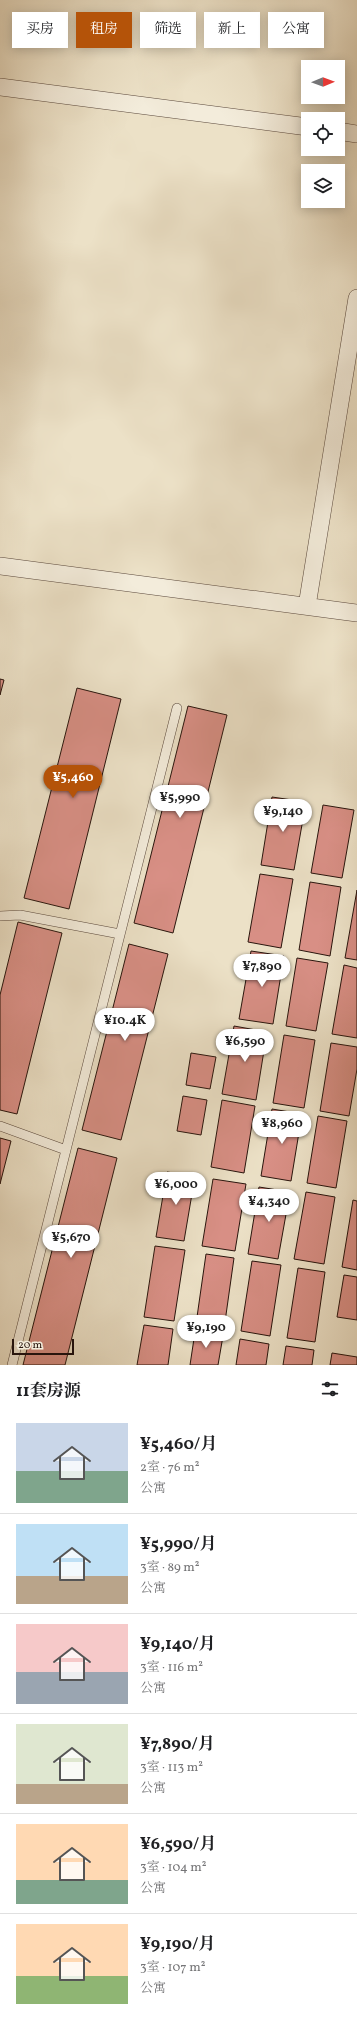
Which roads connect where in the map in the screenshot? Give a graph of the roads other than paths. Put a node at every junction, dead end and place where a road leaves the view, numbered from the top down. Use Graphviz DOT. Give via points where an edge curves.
graph roads {
  1 [pos="0,87"];
  2 [pos="301,126"];
  3 [pos="345,132"];
  4 [pos="357,134"];
  5 [pos="357,298"];
  6 [pos="0,566"];
  7 [pos="307,606"];
  8 [pos="357,613"];
  9 [pos="177,708"];
  10 [pos="0,916"];
  11 [pos="120,934"];
  12 [pos="0,1126"];
  13 [pos="66,1150"];
  14 [pos="12,1365"];
  1 -- 2 [label="street"];
  3 -- 4 [label="street"];
  5 -- 7 [label="street"];
  6 -- 7 [label="street"];
  7 -- 8 [label="street"];
  9 -- 11 [label="lane"];
  10 -- 11 [label="lane" via="20,915"];
  11 -- 13 [label="lane"];
  12 -- 13 [label="lane"];
  13 -- 14 [label="lane"];
}
